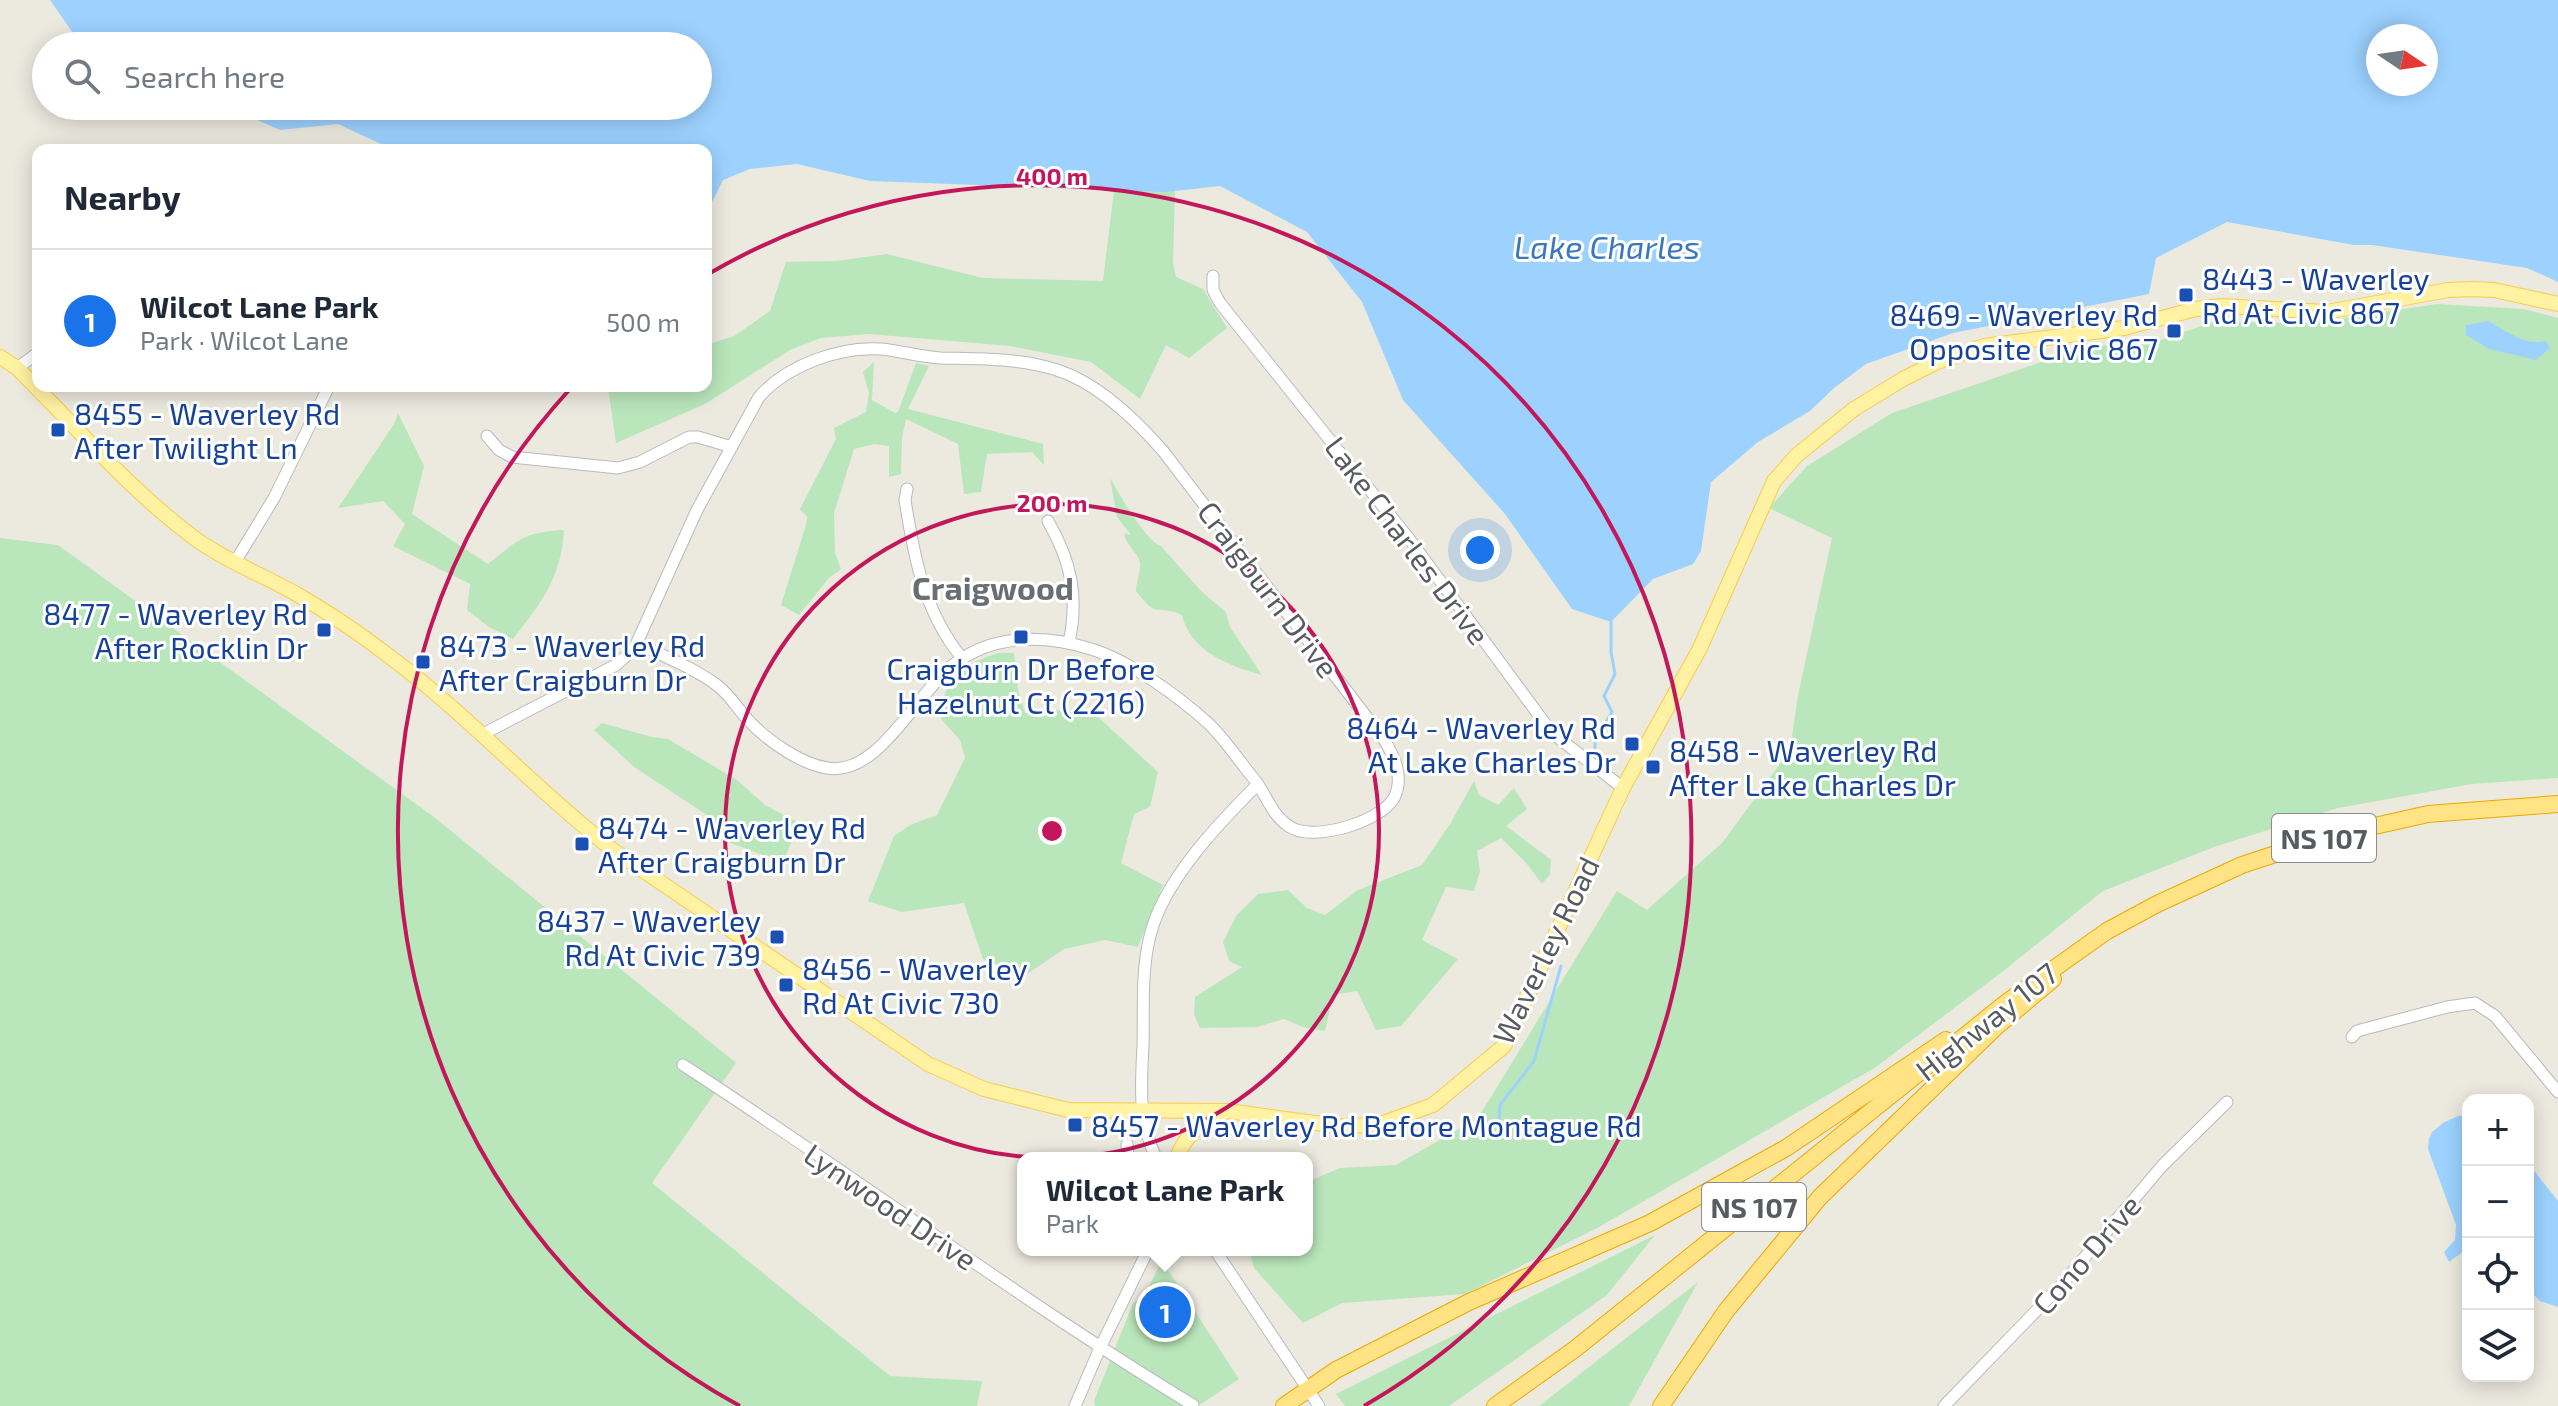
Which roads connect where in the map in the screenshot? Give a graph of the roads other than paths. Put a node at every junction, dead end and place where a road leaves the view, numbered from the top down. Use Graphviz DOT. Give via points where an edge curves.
graph roads {
  1 [pos="1213,276"];
  2 [pos="2558,304"];
  3 [pos="0,357"];
  4 [pos="32,357"];
  5 [pos="17,368"];
  6 [pos="32,383"];
  7 [pos="41,392"];
  8 [pos="326,392"];
  9 [pos="487,436"];
  10 [pos="732,447"];
  11 [pos="907,489"];
  12 [pos="1048,521"];
  13 [pos="235,562"];
  14 [pos="1069,642"];
  15 [pos="638,643"];
  16 [pos="962,658"];
  17 [pos="483,734"];
  18 [pos="1258,784"];
  19 [pos="1623,788"];
  20 [pos="2558,804"];
  21 [pos="2107,931"];
  22 [pos="2007,1002"];
  23 [pos="2352,1037"];
  24 [pos="683,1065"];
  25 [pos="2558,1092"];
  26 [pos="2227,1102"];
  27 [pos="1140,1110"];
  28 [pos="1228,1111"];
  29 [pos="1127,1144"];
  30 [pos="1128,1152"];
  31 [pos="1154,1152"];
  32 [pos="1180,1152"];
  33 [pos="1145,1256"];
  34 [pos="1219,1256"];
  35 [pos="1100,1348"];
  36 [pos="1308,1390"];
  37 [pos="1193,1405"];
  38 [pos="1075,1406"];
  39 [pos="1284,1406"];
  40 [pos="1319,1406"];
  41 [pos="1495,1406"];
  42 [pos="1661,1406"];
  43 [pos="1944,1406"];
  1 -- 19 [label="street, Lake Charles Drive" via="1217,299 1410,540 1547,726"];
  2 -- 19 [label="main road, Waverley Road" via="2471,289 2327,312 2221,306 2124,328 1984,346 1903,379 1825,430 1774,481 1700,648"];
  3 -- 5 [label="main road, Waverley Road"];
  4 -- 5 [label="street"];
  5 -- 6 [label="main road, Waverley Road"];
  7 -- 13 [label="main road, Waverley Road" via="141,493 200,542"];
  8 -- 13 [label="street" via="274,498"];
  9 -- 10 [label="street" via="512,457 610,468 640,462 689,437"];
  10 -- 15 [label="street, Craigburn Drive" via="685,535"];
  10 -- 18 [label="street, Craigburn Drive" via="767,387 815,361 848,352 883,349 926,357 1024,362 1080,381 1123,411 1163,451 1385,741 1399,781 1393,800 1378,813 1318,834 1290,827 1270,807"];
  11 -- 16 [label="street" via="919,579"];
  12 -- 14 [label="street" via="1073,584"];
  13 -- 17 [label="main road, Waverley Road" via="348,625"];
  14 -- 16 [label="street, Craigburn Drive" via="998,642"];
  14 -- 18 [label="street, Craigburn Drive" via="1096,650 1176,698 1210,725"];
  15 -- 16 [label="street, Craigburn Drive" via="711,681 751,724 780,745 820,767 839,769 870,756"];
  15 -- 17 [label="street, Craigburn Drive" via="616,665"];
  17 -- 27 [label="main road, Waverley Road" via="613,850 928,1064 984,1089 1039,1104 1068,1110"];
  18 -- 27 [label="street" via="1176,879 1154,920 1146,957"];
  19 -- 28 [label="main road, Waverley Road" via="1504,1046 1433,1105 1383,1123 1345,1127"];
  20 -- 21 [label="highway, Highway 107 / NS 107" via="2428,814 2330,836 2242,865"];
  21 -- 22 [label="highway, Highway 107 / NS 107"];
  21 -- 42 [label="highway" via="1997,1026 1820,1197 1726,1311"];
  22 -- 36 [label="highway" via="1786,1148 1650,1223 1469,1302 1336,1370"];
  22 -- 41 [label="highway, Highway 107 / NS 107" via="1599,1331"];
  23 -- 25 [label="street" via="2357,1031 2475,1003 2495,1016"];
  24 -- 35 [label="street, Lynwood Drive"];
  26 -- 43 [label="street, Cono Drive"];
  27 -- 28 [label="main road, Waverley Road"];
  27 -- 31 [label="street"];
  28 -- 32 [label="main road" via="1199,1125"];
  29 -- 30 [label="street"];
  33 -- 35 [label="street"];
  34 -- 36 [label="street"];
  35 -- 37 [label="street, Lynwood Drive"];
  35 -- 38 [label="street"];
  36 -- 39 [label="highway"];
  36 -- 40 [label="street"];
}
